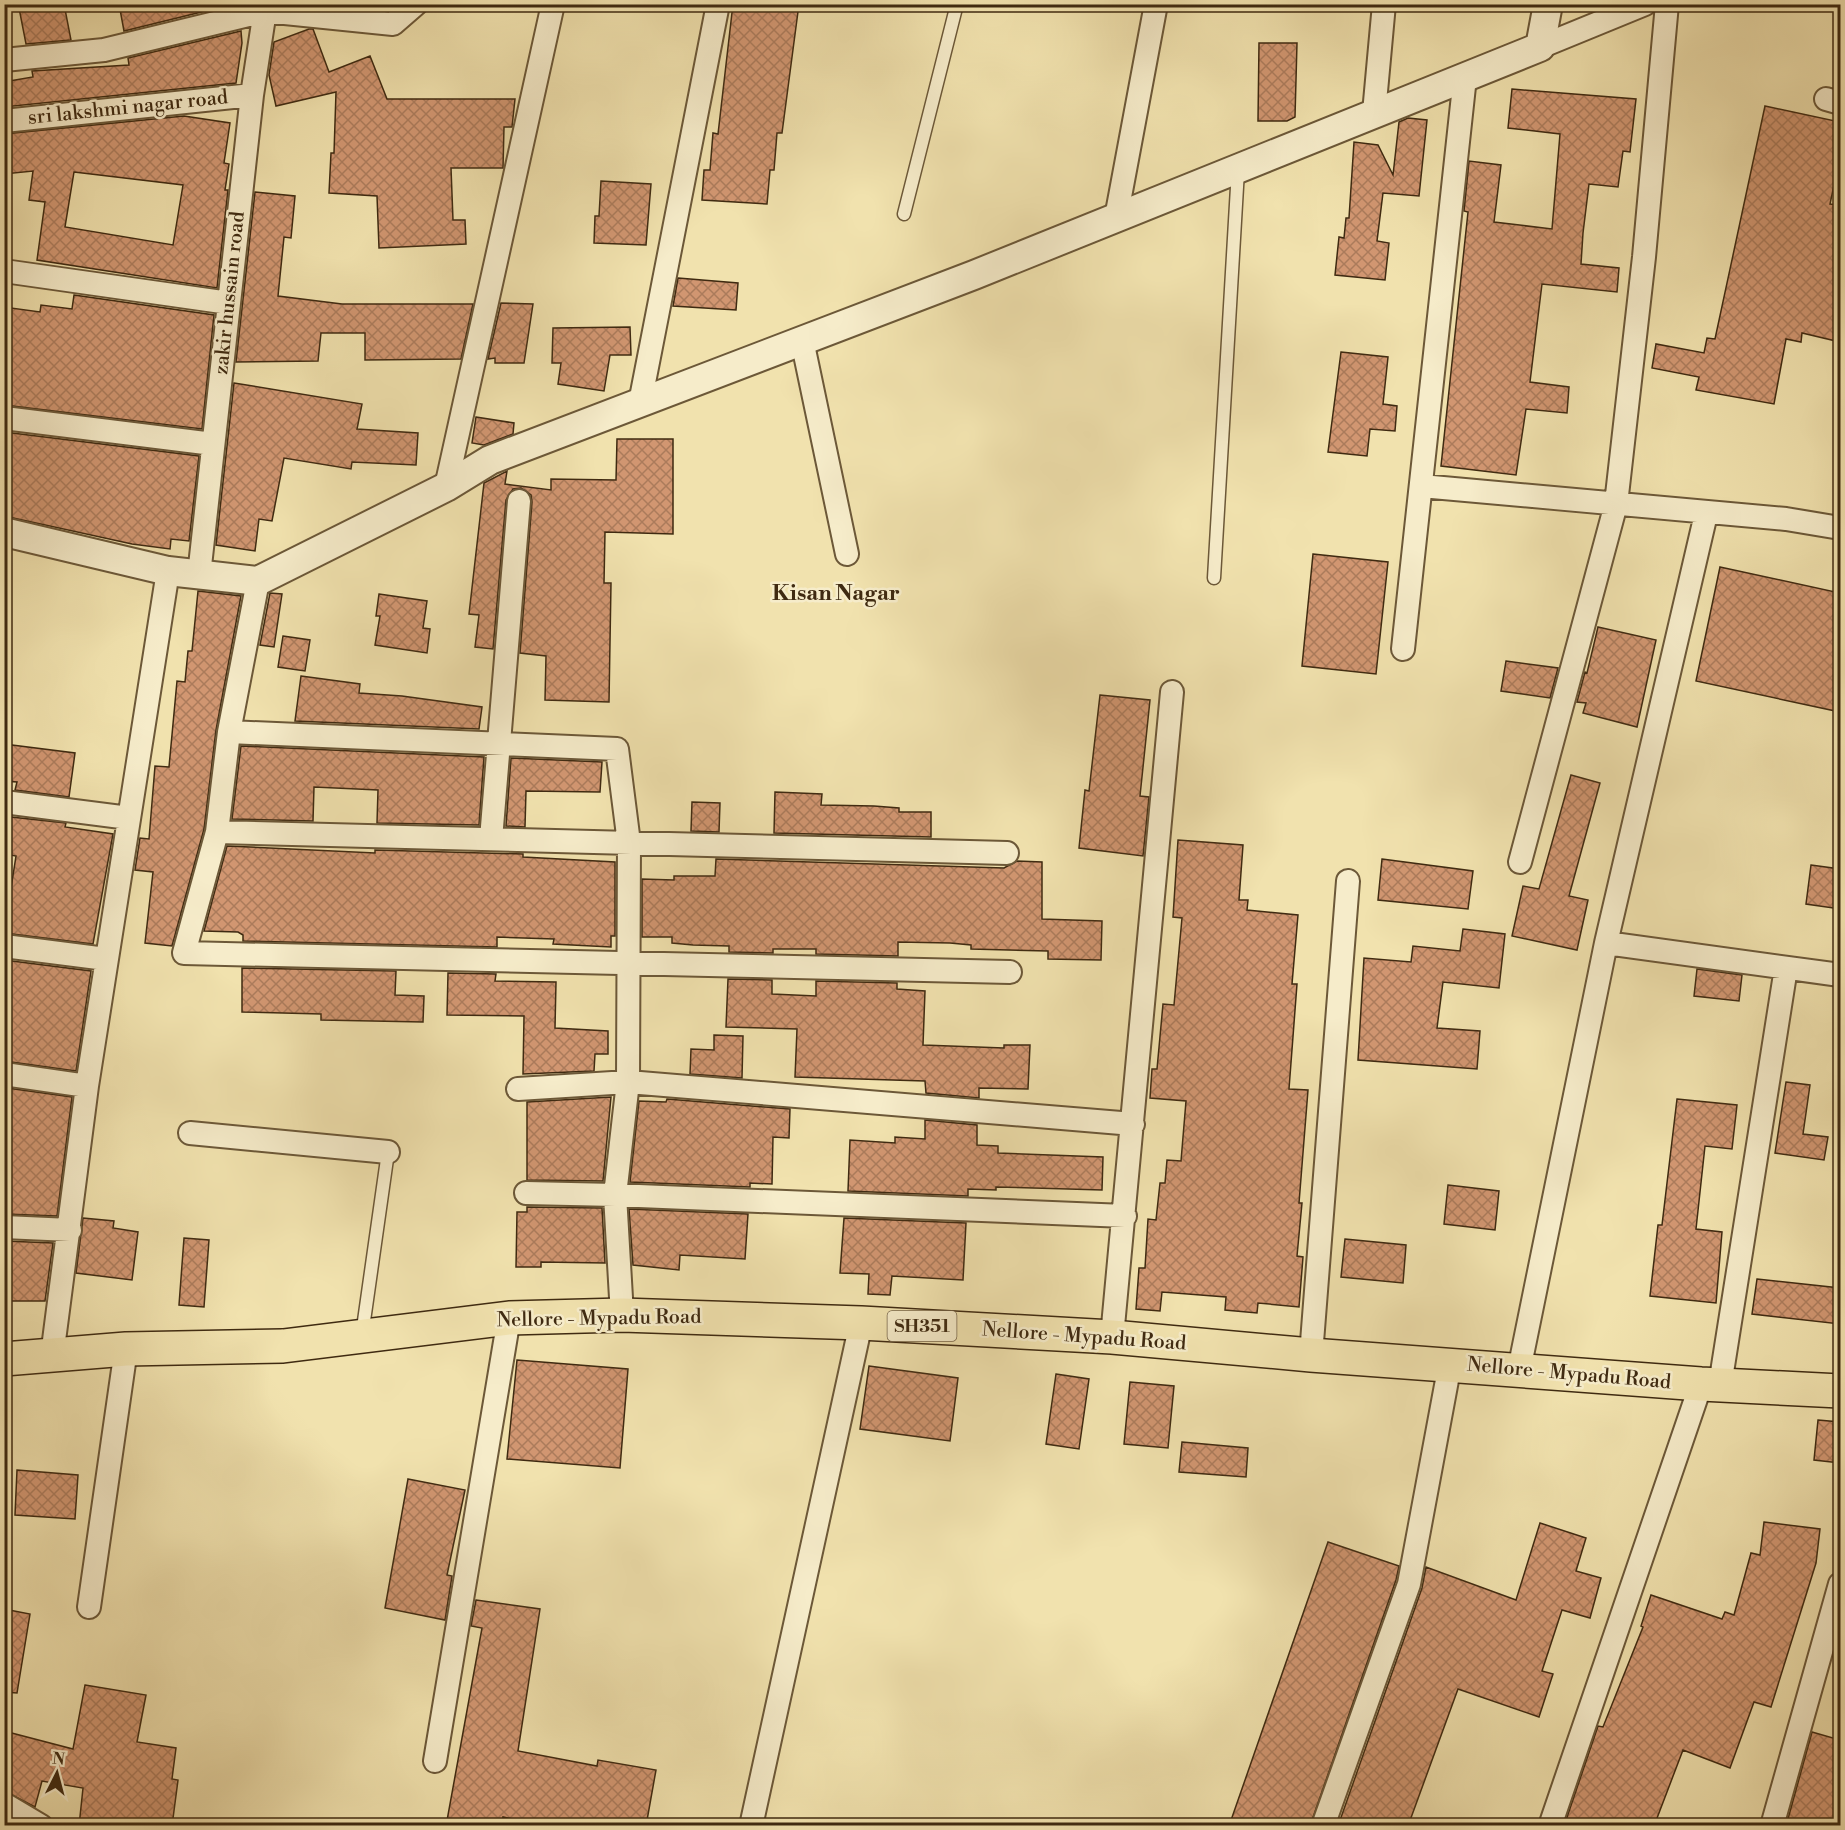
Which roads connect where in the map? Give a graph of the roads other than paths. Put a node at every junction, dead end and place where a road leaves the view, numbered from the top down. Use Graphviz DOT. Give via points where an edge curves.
graph roads {
  1 [pos="416,4"];
  2 [pos="553,4"];
  3 [pos="717,4"];
  4 [pos="957,4"];
  5 [pos="1156,4"];
  6 [pos="1384,4"];
  7 [pos="1548,4"];
  8 [pos="1645,4"];
  9 [pos="1667,4"];
  10 [pos="266,8"];
  11 [pos="1540,46"];
  12 [pos="4,60"];
  13 [pos="1465,77"];
  14 [pos="252,95"];
  15 [pos="1374,113"];
  16 [pos="4,121"];
  17 [pos="1239,168"];
  18 [pos="904,214"];
  19 [pos="1116,218"];
  20 [pos="4,271"];
  21 [pos="230,303"];
  22 [pos="802,340"];
  23 [pos="640,403"];
  24 [pos="4,418"];
  25 [pos="213,444"];
  26 [pos="1421,486"];
  27 [pos="446,487"];
  28 [pos="519,501"];
  29 [pos="1616,504"];
  30 [pos="1706,514"];
  31 [pos="1840,528"];
  32 [pos="4,532"];
  33 [pos="847,554"];
  34 [pos="168,571"];
  35 [pos="199,575"];
  36 [pos="1215,578"];
  37 [pos="258,582"];
  38 [pos="1403,649"];
  39 [pos="1172,692"];
  40 [pos="229,732"];
  41 [pos="499,743"];
  42 [pos="4,802"];
  43 [pos="129,818"];
  44 [pos="217,831"];
  45 [pos="491,839"];
  46 [pos="629,843"];
  47 [pos="1007,853"];
  48 [pos="1520,862"];
  49 [pos="1348,880"];
  50 [pos="1606,943"];
  51 [pos="4,946"];
  52 [pos="106,959"];
  53 [pos="627,964"];
  54 [pos="1786,968"];
  55 [pos="1010,972"];
  56 [pos="1840,975"];
  57 [pos="4,1074"];
  58 [pos="628,1083"];
  59 [pos="87,1086"];
  60 [pos="518,1089"];
  61 [pos="1133,1124"];
  62 [pos="189,1133"];
  63 [pos="388,1152"];
  64 [pos="526,1193"];
  65 [pos="615,1195"];
  66 [pos="1125,1216"];
  67 [pos="4,1227"];
  68 [pos="70,1230"];
  69 [pos="622,1315"];
  70 [pos="509,1318"];
  71 [pos="861,1323"];
  72 [pos="362,1336"];
  73 [pos="1112,1337"];
  74 [pos="126,1349"];
  75 [pos="1311,1355"];
  76 [pos="52,1356"];
  77 [pos="4,1359"];
  78 [pos="1450,1364"];
  79 [pos="1519,1370"];
  80 [pos="1711,1385"];
  81 [pos="1840,1391"];
  82 [pos="1840,1584"];
  83 [pos="89,1607"];
  84 [pos="435,1761"];
  85 [pos="4,1804"];
  86 [pos="40,1826"];
  87 [pos="752,1826"];
  88 [pos="1323,1826"];
  89 [pos="1550,1826"];
  90 [pos="1772,1826"];
  1 -- 10 [label="street" via="393,24"];
  2 -- 27 [label="street"];
  3 -- 23 [label="street"];
  4 -- 18 [label="lane"];
  5 -- 19 [label="street"];
  6 -- 15 [label="street"];
  7 -- 11 [label="street"];
  8 -- 11 [label="street"];
  9 -- 29 [label="street"];
  10 -- 12 [label="street" via="104,50"];
  10 -- 14 [label="street, zakir hussain road"];
  11 -- 13 [label="street"];
  13 -- 15 [label="street"];
  13 -- 26 [label="street"];
  14 -- 16 [label="street, sri lakshmi nagar road"];
  14 -- 21 [label="street, zakir hussain road"];
  15 -- 17 [label="street"];
  17 -- 19 [label="street"];
  17 -- 36 [label="lane"];
  19 -- 22 [label="street"];
  20 -- 21 [label="street"];
  21 -- 25 [label="street, zakir hussain road"];
  22 -- 23 [label="street"];
  22 -- 33 [label="street"];
  23 -- 27 [label="street" via="490,460"];
  24 -- 25 [label="street"];
  25 -- 35 [label="street, zakir hussain road"];
  26 -- 29 [label="street"];
  26 -- 38 [label="street"];
  27 -- 37 [label="street"];
  28 -- 41 [label="street"];
  29 -- 30 [label="street"];
  29 -- 48 [label="street"];
  30 -- 31 [label="street" via="1786,519"];
  30 -- 50 [label="street"];
  32 -- 34 [label="street"];
  34 -- 35 [label="street"];
  34 -- 43 [label="street"];
  35 -- 37 [label="street"];
  37 -- 40 [label="street"];
  39 -- 61 [label="street"];
  40 -- 41 [label="street"];
  40 -- 44 [label="street"];
  41 -- 45 [label="street"];
  41 -- 46 [label="street" via="617,748"];
  42 -- 43 [label="street"];
  43 -- 52 [label="street"];
  44 -- 45 [label="street"];
  44 -- 53 [label="street" via="184,953"];
  45 -- 46 [label="street"];
  46 -- 47 [label="street"];
  46 -- 53 [label="street"];
  49 -- 75 [label="street"];
  50 -- 54 [label="street"];
  50 -- 79 [label="street"];
  51 -- 52 [label="street"];
  52 -- 59 [label="street"];
  53 -- 55 [label="street"];
  53 -- 58 [label="street"];
  54 -- 56 [label="street"];
  54 -- 80 [label="street"];
  57 -- 59 [label="street"];
  58 -- 60 [label="street"];
  58 -- 61 [label="street"];
  58 -- 65 [label="street"];
  59 -- 68 [label="street"];
  61 -- 66 [label="street"];
  62 -- 63 [label="street"];
  63 -- 72 [label="lane"];
  64 -- 65 [label="street"];
  65 -- 66 [label="street"];
  65 -- 69 [label="street"];
  66 -- 73 [label="street"];
  67 -- 68 [label="street"];
  68 -- 76 [label="street"];
  69 -- 70 [label="main road, Nellore - Mypadu Road / SH351"];
  69 -- 71 [label="main road, Nellore - Mypadu Road / SH351"];
  70 -- 72 [label="main road, Nellore - Mypadu Road / SH351"];
  70 -- 84 [label="street"];
  71 -- 73 [label="main road, Nellore - Mypadu Road / SH351"];
  71 -- 87 [label="street"];
  72 -- 74 [label="main road, Nellore - Mypadu Road / SH351" via="283,1346"];
  73 -- 75 [label="main road, Nellore - Mypadu Road / SH351"];
  74 -- 76 [label="main road, Nellore - Mypadu Road / SH351"];
  74 -- 83 [label="street"];
  75 -- 78 [label="main road, Nellore - Mypadu Road / SH351"];
  76 -- 77 [label="main road, Nellore - Mypadu Road / SH351"];
  78 -- 79 [label="main road, Nellore - Mypadu Road / SH351"];
  78 -- 88 [label="street" via="1409,1584"];
  79 -- 80 [label="main road, Nellore - Mypadu Road / SH351"];
  80 -- 81 [label="main road, Nellore - Mypadu Road / SH351"];
  80 -- 89 [label="street"];
  82 -- 90 [label="street"];
  85 -- 86 [label="street"];
}
